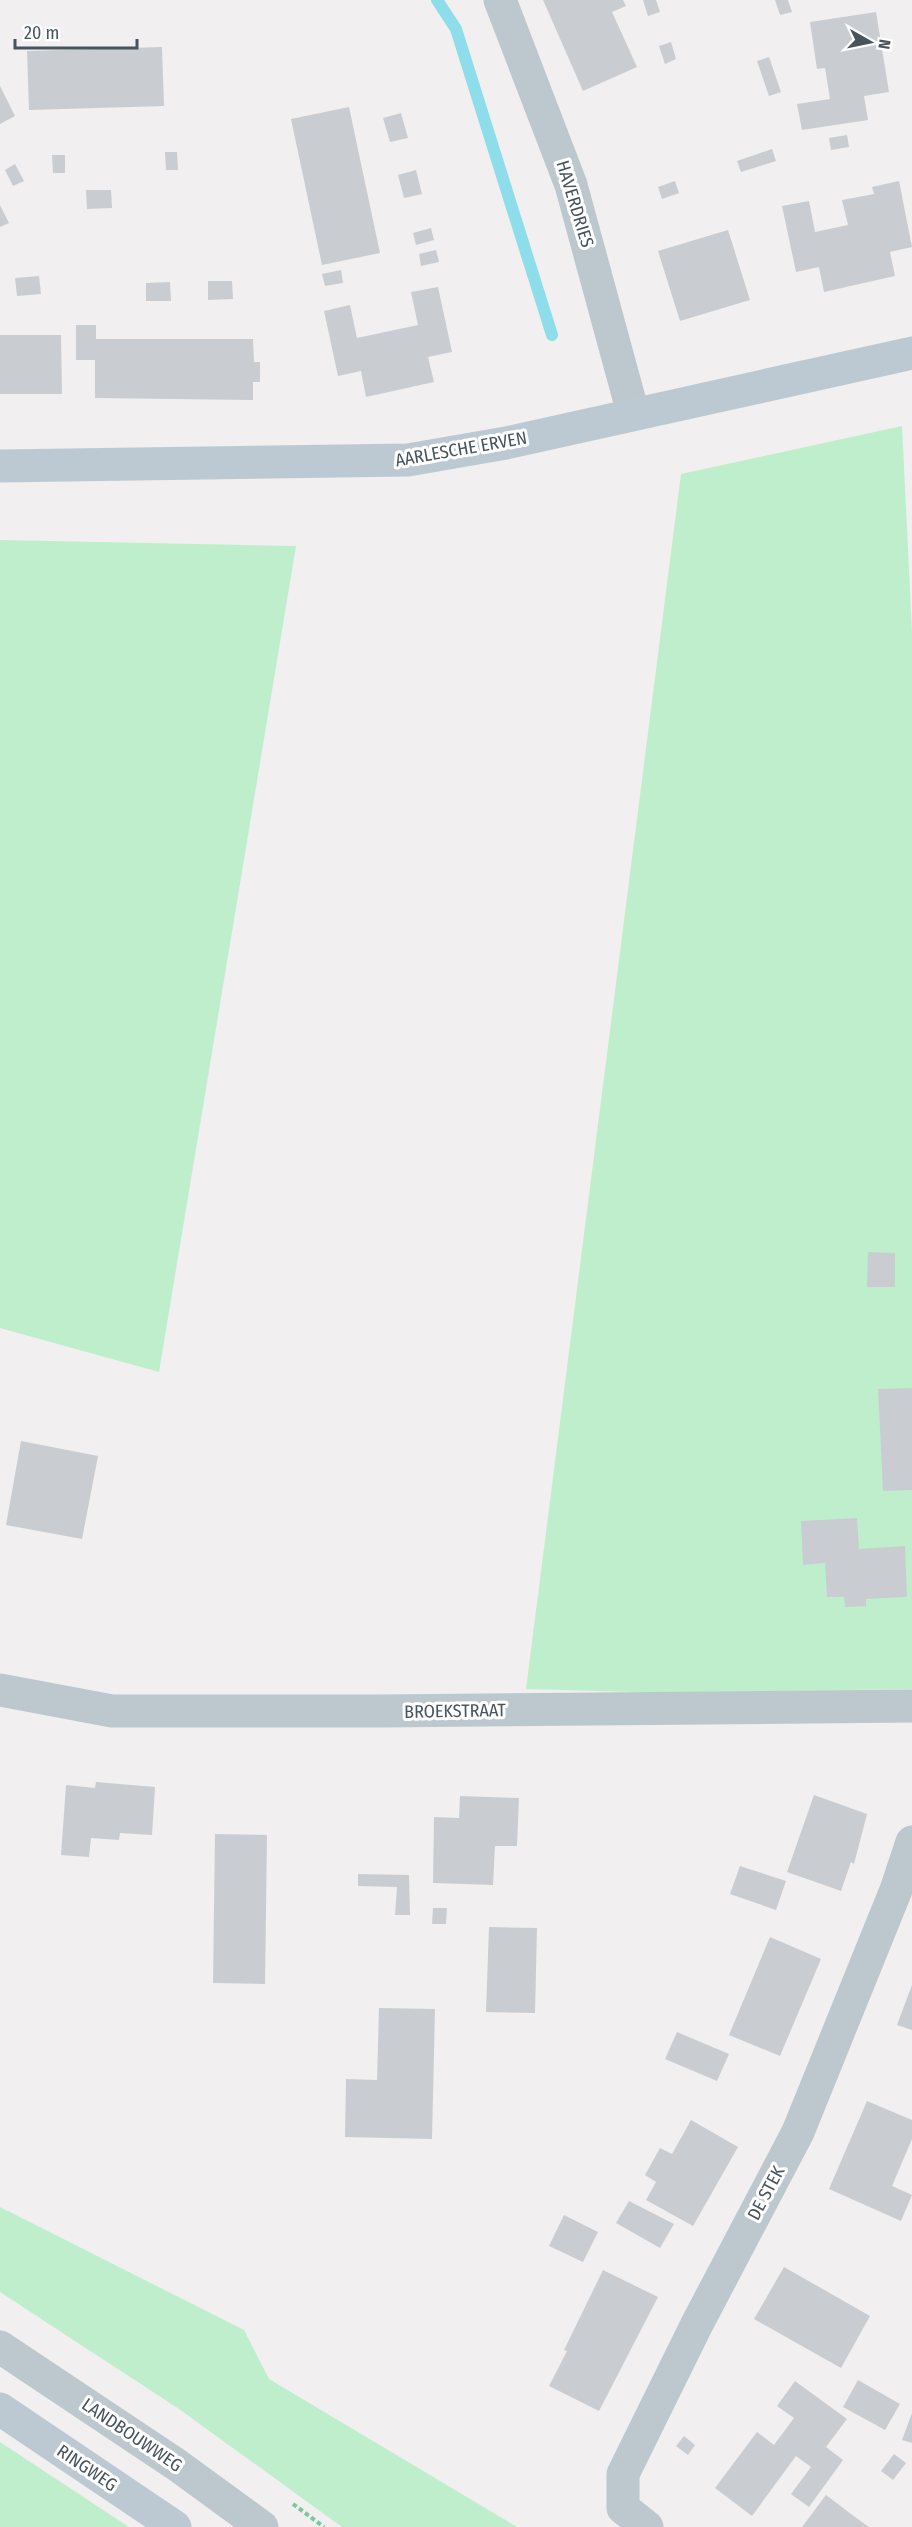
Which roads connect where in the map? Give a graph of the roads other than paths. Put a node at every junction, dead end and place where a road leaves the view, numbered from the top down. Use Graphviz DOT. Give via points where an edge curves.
graph roads {
  1 [pos="500,0"];
  2 [pos="912,353"];
  3 [pos="633,413"];
  4 [pos="0,466"];
  5 [pos="0,1690"];
  6 [pos="912,1706"];
  7 [pos="912,1842"];
  8 [pos="0,2347"];
  9 [pos="0,2409"];
  10 [pos="175,2527"];
  11 [pos="262,2527"];
  12 [pos="647,2527"];
  1 -- 3 [label="street, HAVERDRIES" via="571,185"];
  2 -- 3 [label="street, AARLESCHE ERVEN"];
  3 -- 4 [label="street, AARLESCHE ERVEN" via="506,443 408,460"];
  5 -- 6 [label="street, BROEKSTRAAT" via="112,1711"];
  7 -- 12 [label="street, DE STEK" via="798,2132 623,2474 623,2508"];
  8 -- 11 [label="street, LANDBOUWWEG"];
  9 -- 10 [label="street, RINGWEG"];
}
